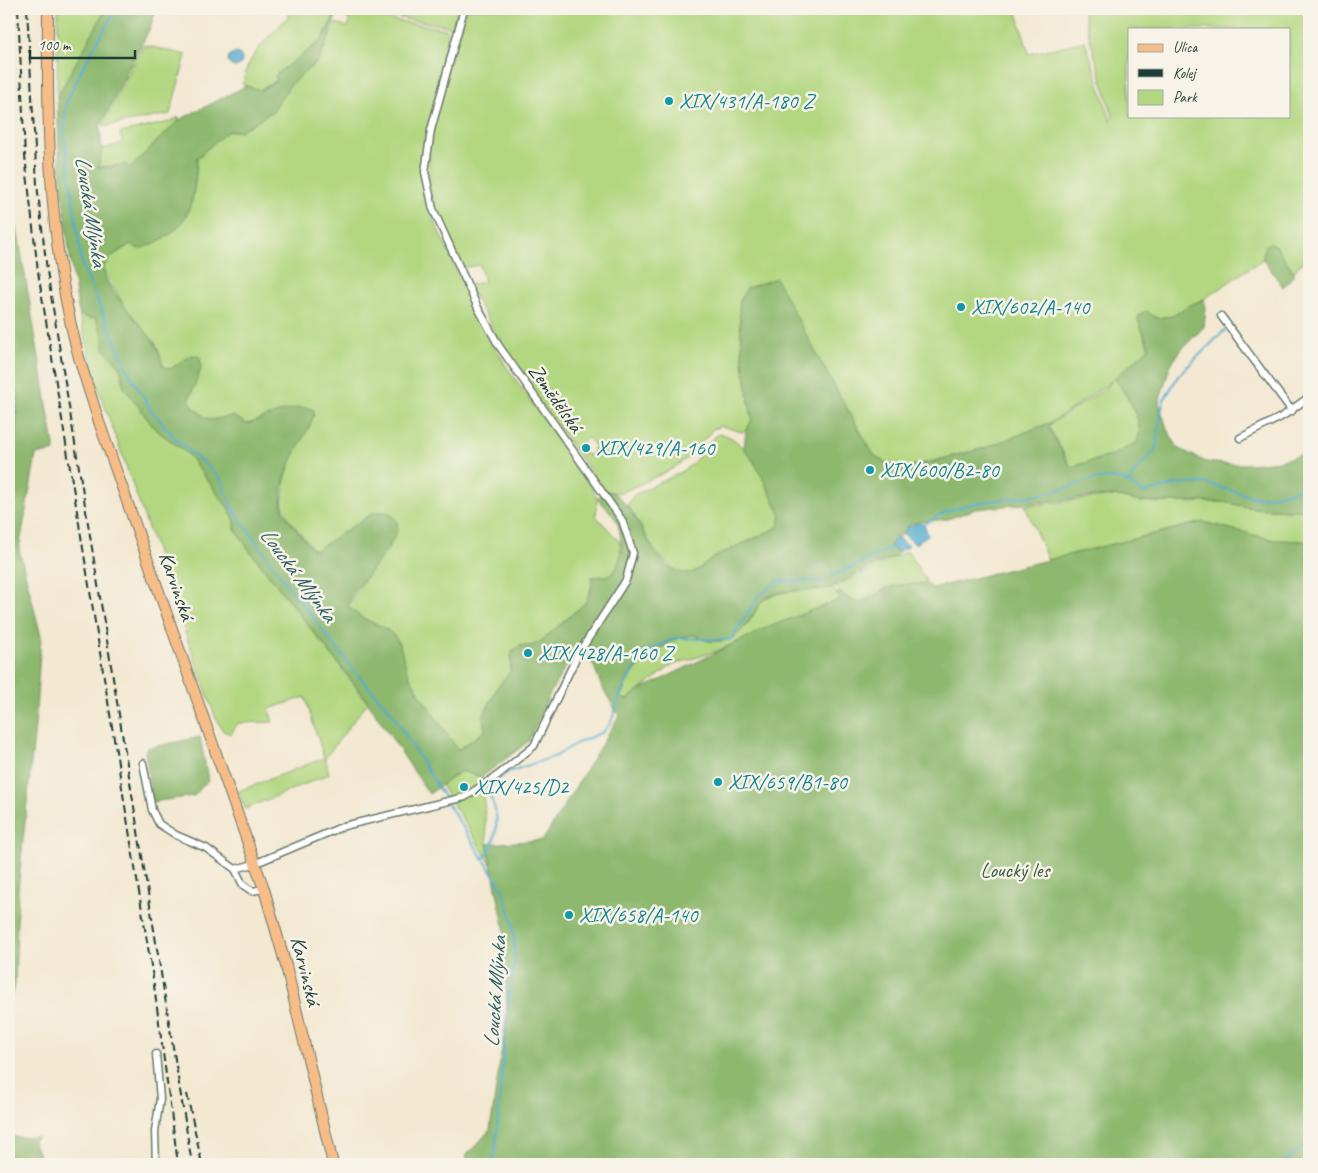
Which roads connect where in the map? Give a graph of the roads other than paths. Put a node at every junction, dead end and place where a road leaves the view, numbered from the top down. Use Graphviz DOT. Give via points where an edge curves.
graph roads {
  1 [pos="48,9"];
  2 [pos="464,9"];
  3 [pos="1221,316"];
  4 [pos="1309,397"];
  5 [pos="1292,411"];
  6 [pos="1240,438"];
  7 [pos="143,763"];
  8 [pos="254,864"];
  9 [pos="235,869"];
  10 [pos="264,889"];
  11 [pos="156,1054"];
  12 [pos="156,1164"];
  13 [pos="333,1164"];
  1 -- 8 [label="main road, Karvinská" via="48,138 59,254 77,350 99,422"];
  2 -- 8 [label="street, Zemědělská" via="431,130 425,172 433,209 499,346 622,520 633,553 626,580 578,656 534,746 498,776 465,797 344,826"];
  3 -- 5 [label="street"];
  4 -- 5 [label="street"];
  5 -- 6 [label="street"];
  7 -- 9 [label="street" via="152,810 159,824 206,848"];
  8 -- 9 [label="street, Zemědělská"];
  8 -- 10 [label="main road, Karvinská"];
  9 -- 10 [label="street" via="243,885 252,891"];
  10 -- 13 [label="main road, Karvinská"];
  11 -- 12 [label="street" via="160,1100 155,1131"];
}
